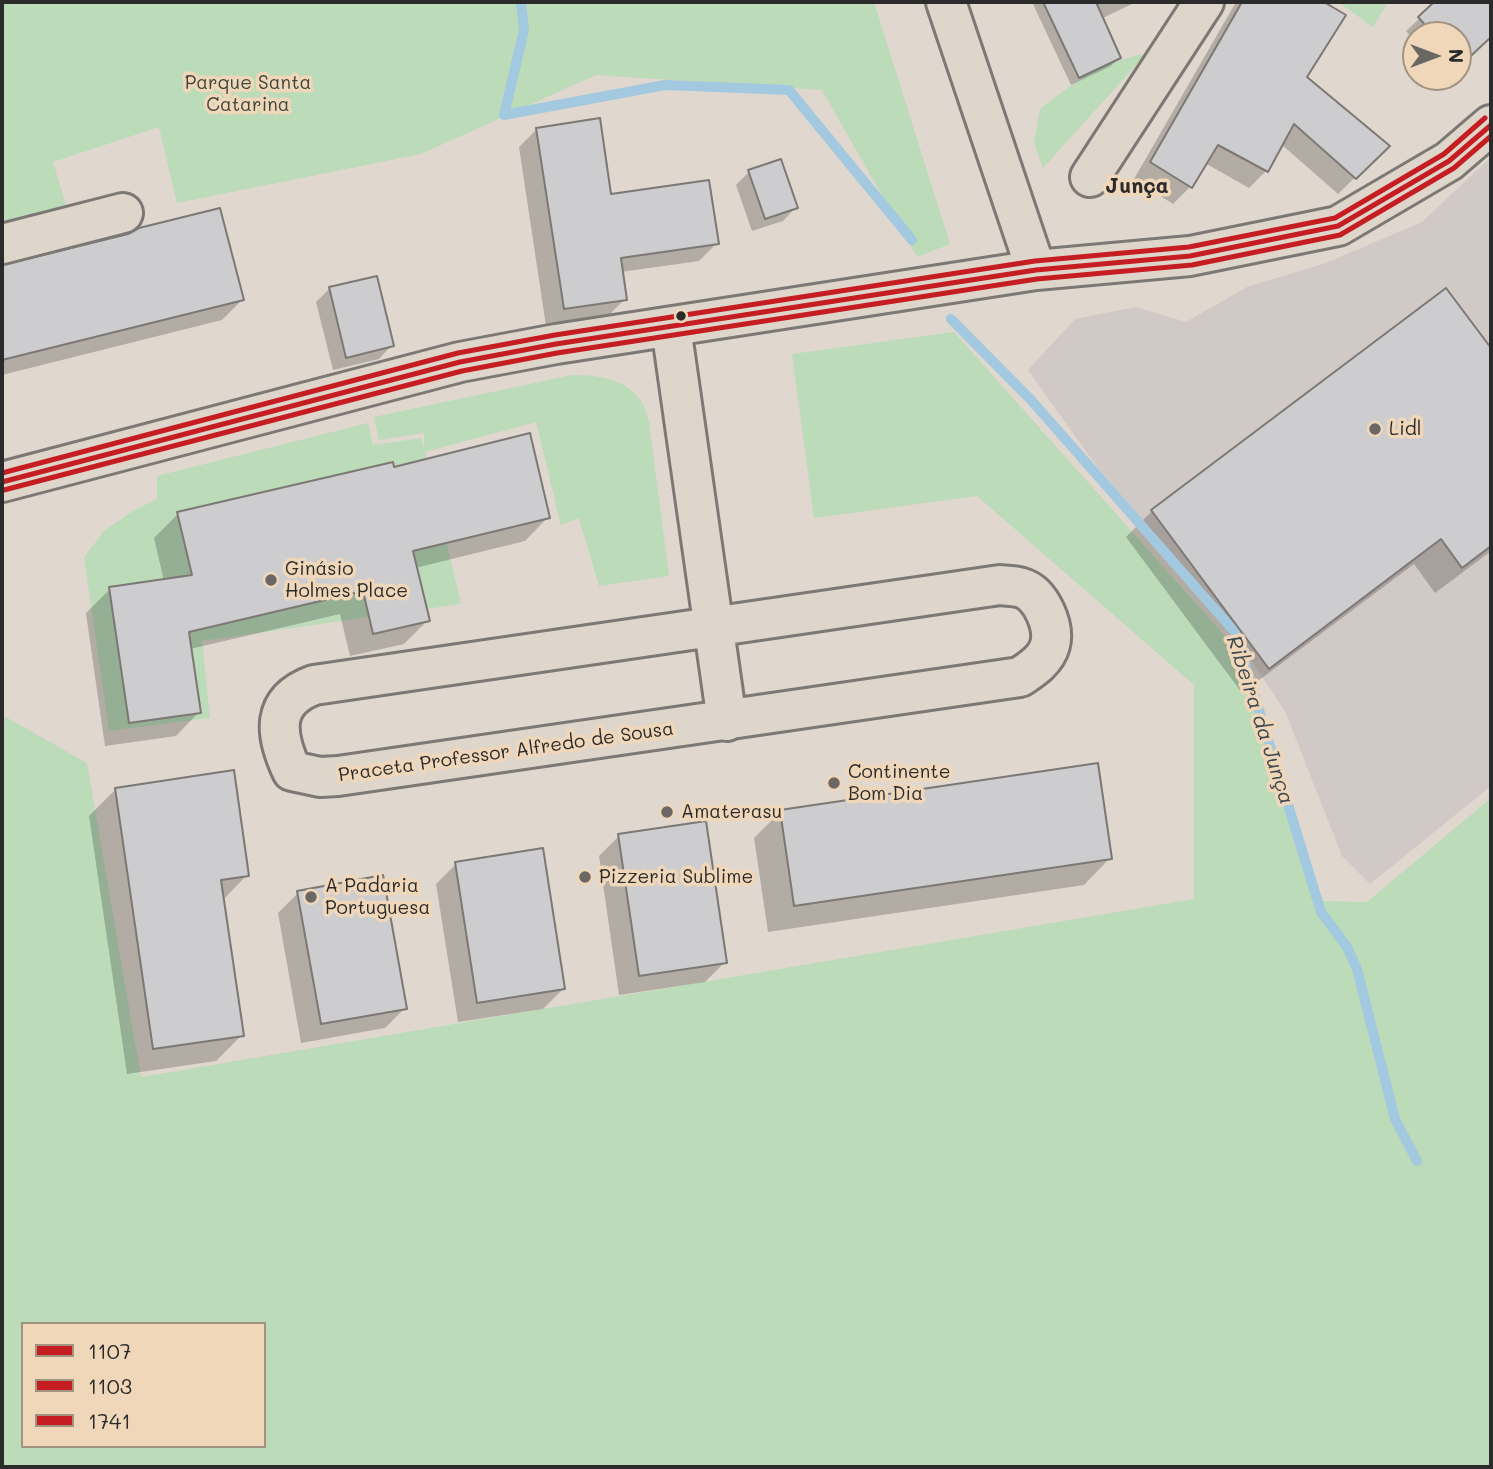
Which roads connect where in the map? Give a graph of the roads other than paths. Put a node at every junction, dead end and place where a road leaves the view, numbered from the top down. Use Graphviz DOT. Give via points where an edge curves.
graph roads {
  1 [pos="946,2"];
  2 [pos="1204,2"];
  3 [pos="1491,125"];
  4 [pos="1090,177"];
  5 [pos="122,214"];
  6 [pos="2,244"];
  7 [pos="1035,270"];
  8 [pos="671,327"];
  9 [pos="2,482"];
  10 [pos="714,626"];
  11 [pos="727,721"];
  1 -- 7 [label="street"];
  2 -- 4 [label="street"];
  3 -- 7 [label="street" via="1449,161 1338,226 1190,256"];
  5 -- 6 [label="street"];
  7 -- 8 [label="street"];
  8 -- 9 [label="street" via="460,362"];
  8 -- 10 [label="street"];
  10 -- 11 [label="street"];
  10 -- 11 [label="street, Praceta Professor Alfredo de Sousa" via="1000,585 1025,589 1037,599 1048,620 1050,644 1039,664 1020,677"];
  10 -- 11 [label="street, Praceta Professor Alfredo de Sousa" via="314,685 292,695 282,713 279,736 292,771 320,777"];
}
